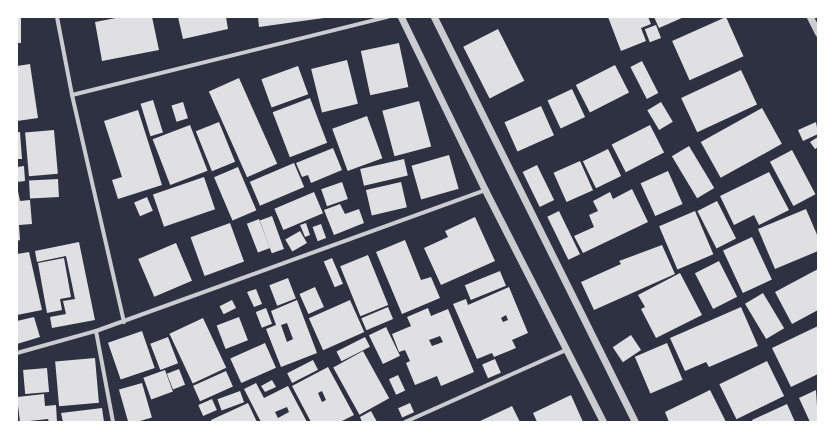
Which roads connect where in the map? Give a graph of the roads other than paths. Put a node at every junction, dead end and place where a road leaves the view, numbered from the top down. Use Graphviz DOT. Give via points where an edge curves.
graph roads {
  1 [pos="57,17"];
  2 [pos="387,17"];
  3 [pos="401,17"];
  4 [pos="434,17"];
  5 [pos="810,17"];
  6 [pos="818,33"];
  7 [pos="72,95"];
  8 [pos="485,190"];
  9 [pos="124,322"];
  10 [pos="96,331"];
  11 [pos="566,350"];
  12 [pos="17,353"];
  13 [pos="113,422"];
  14 [pos="405,422"];
  15 [pos="603,422"];
  16 [pos="635,422"];
  1 -- 7 [label="street"];
  2 -- 7 [label="street"];
  3 -- 8 [label="street"];
  4 -- 16 [label="street"];
  5 -- 6 [label="street"];
  7 -- 9 [label="street"];
  8 -- 9 [label="street"];
  8 -- 11 [label="street"];
  9 -- 10 [label="street"];
  10 -- 12 [label="street"];
  10 -- 13 [label="street"];
  11 -- 14 [label="street"];
  11 -- 15 [label="street"];
}
